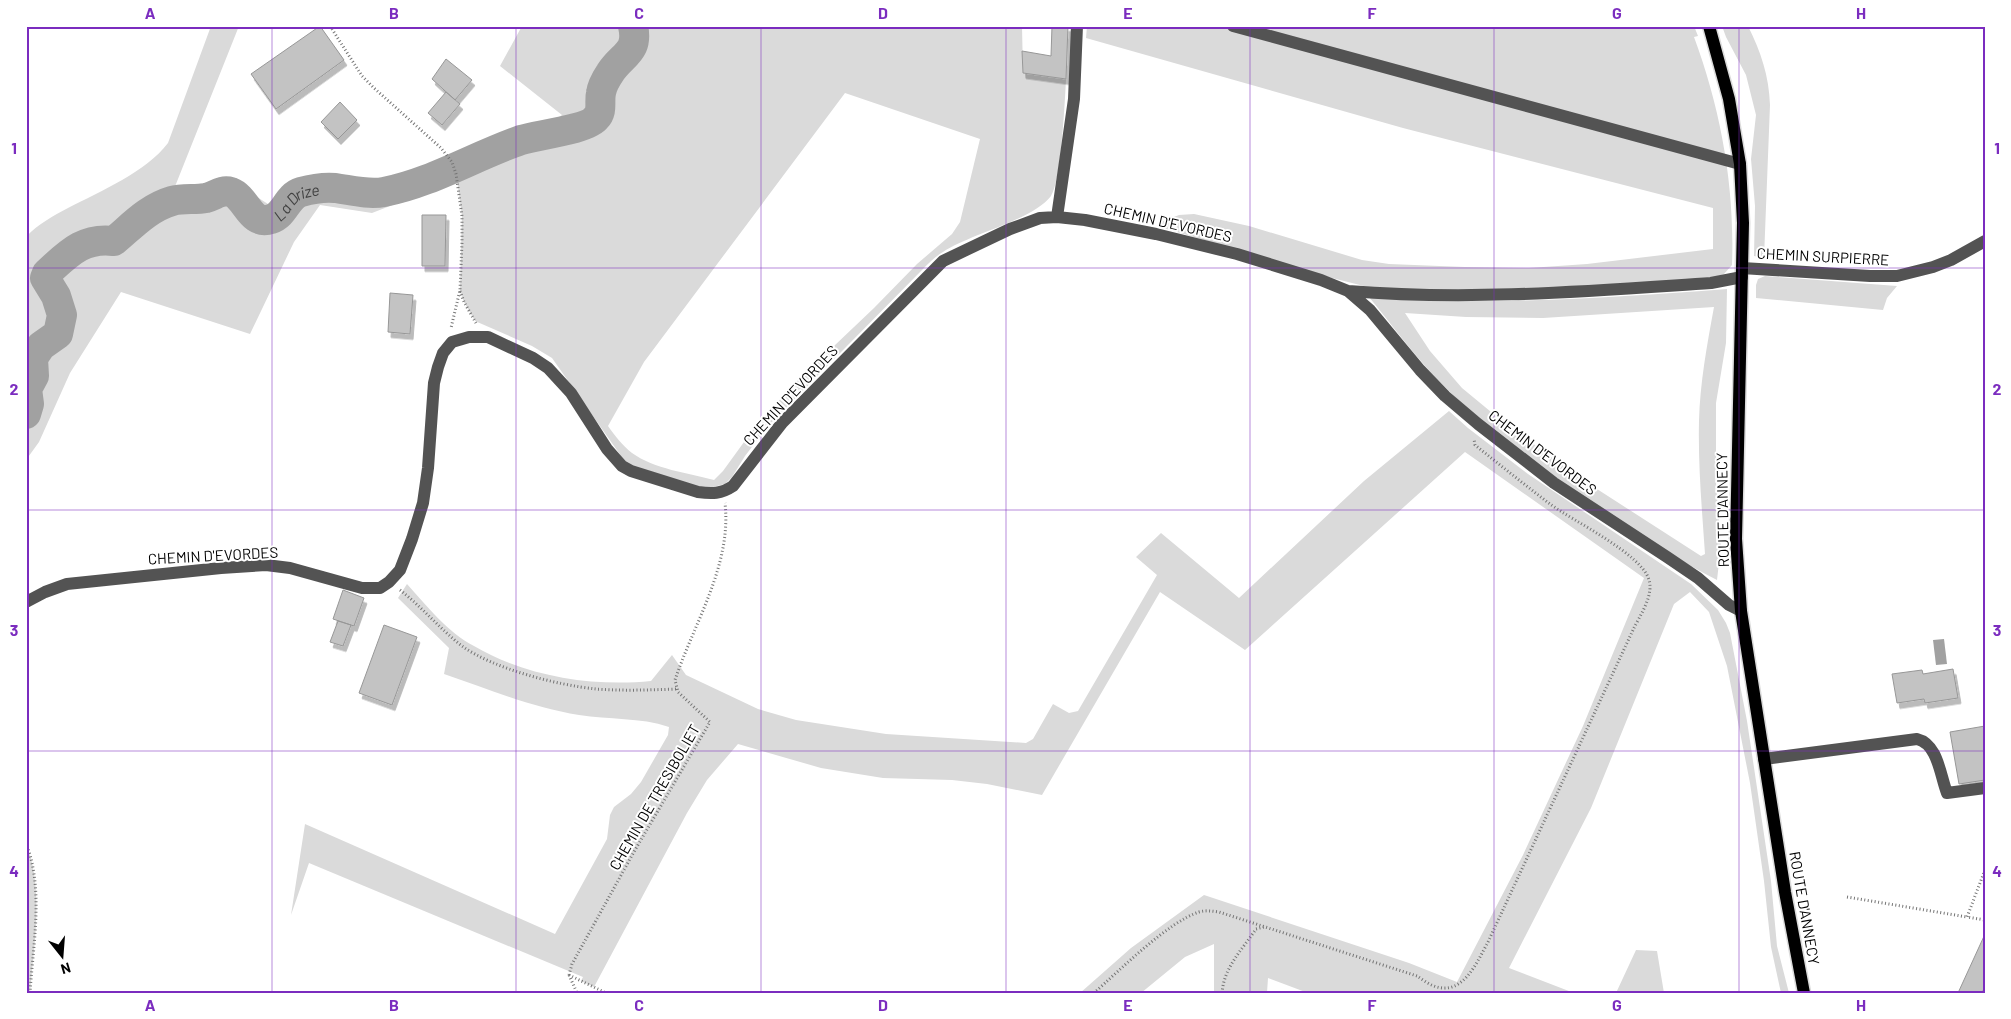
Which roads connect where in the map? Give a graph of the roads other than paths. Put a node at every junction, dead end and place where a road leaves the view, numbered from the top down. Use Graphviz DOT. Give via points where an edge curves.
graph roads {
  1 [pos="1077,26"];
  2 [pos="1233,26"];
  3 [pos="1709,26"];
  4 [pos="1740,164"];
  5 [pos="1057,217"];
  6 [pos="1985,241"];
  7 [pos="1742,273"];
  8 [pos="1348,291"];
  9 [pos="26,602"];
  10 [pos="1741,611"];
  11 [pos="1764,759"];
  12 [pos="1985,788"];
  13 [pos="1804,993"];
  1 -- 5 [label="street" via="1074,99"];
  2 -- 4 [label="street"];
  3 -- 4 [label="main road, ROUTE D'ANNECY" via="1729,99"];
  4 -- 7 [label="main road, ROUTE D'ANNECY"];
  5 -- 8 [label="street, CHEMIN D'EVORDES" via="1156,234 1237,254"];
  5 -- 9 [label="street, CHEMIN D'EVORDES" via="1040,218 1010,229 943,261 800,404 733,486 724,492 698,492 622,466 607,450 559,379 533,358 488,337 469,337 452,342 438,367 423,503 400,570 380,588 370,589 266,565 67,584"];
  6 -- 7 [label="street, CHEMIN SURPIERRE" via="1951,260 1897,276"];
  7 -- 8 [label="street, CHEMIN D'EVORDES" via="1711,283 1522,296"];
  7 -- 10 [label="main road, ROUTE D'ANNECY" via="1736,530"];
  8 -- 10 [label="street, CHEMIN D'EVORDES" via="1370,310 1445,396 1478,424 1554,483 1698,578 1729,605"];
  10 -- 11 [label="main road, ROUTE D'ANNECY"];
  11 -- 12 [label="street" via="1925,740 1932,749 1948,793"];
  11 -- 13 [label="main road, ROUTE D'ANNECY"];
}
